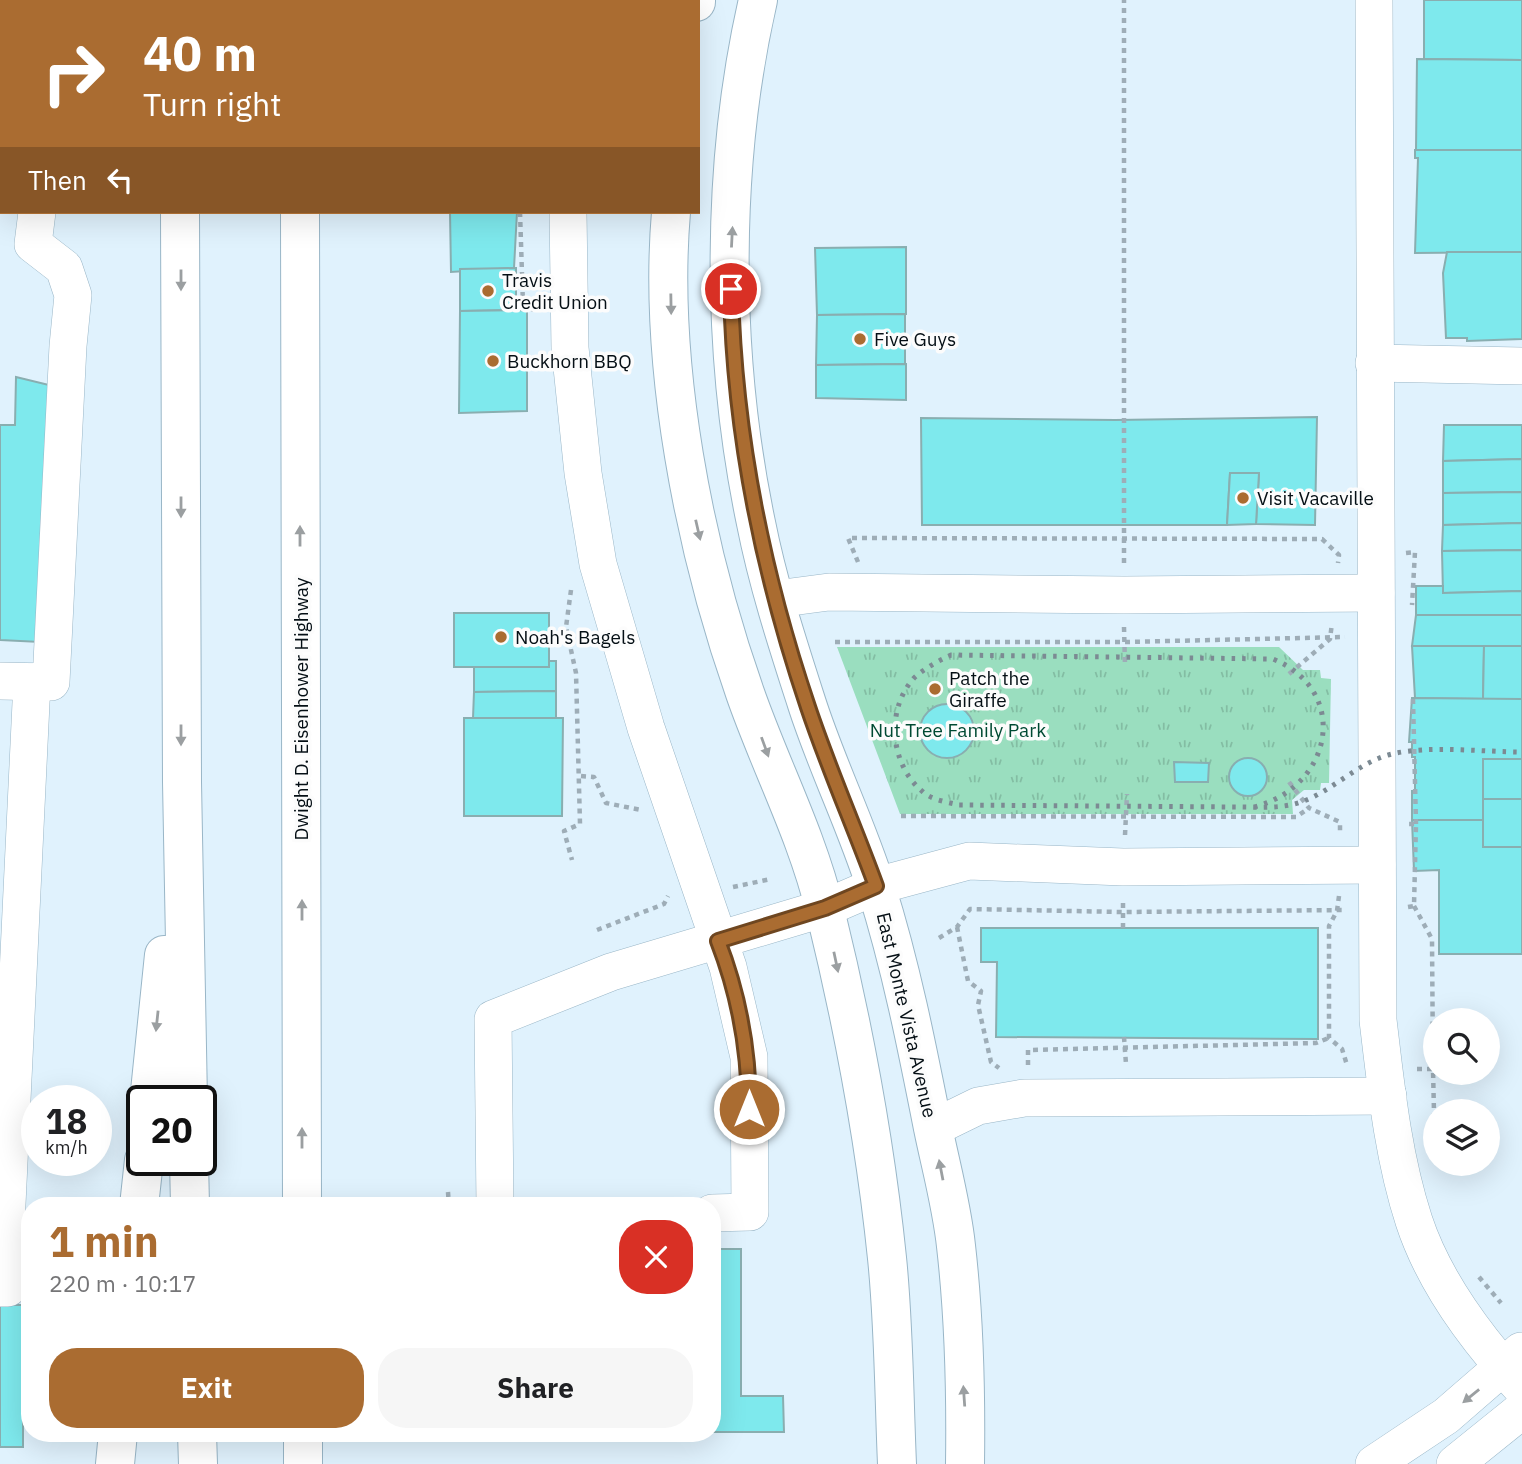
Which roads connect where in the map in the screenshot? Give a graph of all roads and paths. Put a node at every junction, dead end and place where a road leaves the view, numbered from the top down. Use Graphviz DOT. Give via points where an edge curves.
graph roads {
  1 [pos="758,0"];
  2 [pos="1124,0"];
  3 [pos="1374,0"];
  4 [pos="37,214"];
  5 [pos="180,214"];
  6 [pos="300,214"];
  7 [pos="322,214"];
  8 [pos="568,214"];
  9 [pos="671,214"];
  10 [pos="300,347"];
  11 [pos="1374,363"];
  12 [pos="1522,366"];
  13 [pos="1124,538"];
  14 [pos="848,565"];
  15 [pos="571,587"];
  16 [pos="1336,593"];
  17 [pos="1376,593"];
  18 [pos="1124,595"];
  19 [pos="776,599"];
  20 [pos="1330,639"];
  21 [pos="835,642"];
  22 [pos="1125,642"];
  23 [pos="1125,664"];
  24 [pos="1289,674"];
  25 [pos="16,682"];
  26 [pos="1412,687"];
  27 [pos="581,776"];
  28 [pos="181,782"];
  29 [pos="1309,808"];
  30 [pos="646,811"];
  31 [pos="901,816"];
  32 [pos="1416,824"];
  33 [pos="572,860"];
  34 [pos="1377,864"];
  35 [pos="771,878"];
  36 [pos="876,886"];
  37 [pos="722,890"];
  38 [pos="669,893"];
  39 [pos="1415,906"];
  40 [pos="825,908"];
  41 [pos="1337,911"];
  42 [pos="957,927"];
  43 [pos="597,930"];
  44 [pos="939,938"];
  45 [pos="718,941"];
  46 [pos="1433,1008"];
  47 [pos="1329,1038"];
  48 [pos="1004,1071"];
  49 [pos="1028,1076"];
  50 [pos="151,1085"];
  51 [pos="188,1085"];
  52 [pos="1388,1096"];
  53 [pos="933,1128"];
  54 [pos="142,1176"];
  55 [pos="189,1176"];
  56 [pos="449,1192"];
  57 [pos="140,1197"];
  58 [pos="190,1197"];
  59 [pos="302,1197"];
  60 [pos="449,1197"];
  61 [pos="495,1197"];
  62 [pos="721,1213"];
  63 [pos="3,1225"];
  64 [pos="0,1288"];
  65 [pos="1516,1369"];
  66 [pos="1522,1410"];
  67 [pos="117,1442"];
  68 [pos="197,1442"];
  69 [pos="303,1442"];
  70 [pos="116,1464"];
  71 [pos="198,1464"];
  72 [pos="303,1464"];
  73 [pos="897,1464"];
  74 [pos="965,1464"];
  75 [pos="1374,1464"];
  76 [pos="1455,1464"];
  19 -- 1 [label="main road, East Monte Vista Avenue, one-way" via="756,524 738,415 732,331 737,141"];
  2 -- 13 [label="path"];
  3 -- 11 [label="street"];
  4 -- 25 [label="street" via="33,244 64,268 73,295 51,682"];
  5 -- 28 [label="main road, one-way"];
  6 -- 10 [label="main road, Dwight D. Eisenhower Highway"];
  7 -- 10 [label="main road"];
  8 -- 45 [label="street" via="570,348 598,564 646,728"];
  9 -- 40 [label="main road, one-way" via="671,326 677,404 710,582 744,691 809,853"];
  59 -- 10 [label="main road, Dwight D. Eisenhower Highway, one-way"];
  11 -- 12 [label="street"];
  11 -- 17 [label="street"];
  13 -- 14 [label="path" via="848,538 859,564"];
  13 -- 16 [label="path" via="1322,538 1339,555"];
  13 -- 18 [label="path"];
  15 -- 27 [label="path" via="566,627 576,673"];
  16 -- 17 [label="street"];
  16 -- 18 [label="street"];
  16 -- 20 [label="path"];
  17 -- 34 [label="street"];
  18 -- 19 [label="street" via="829,592"];
  18 -- 22 [label="path"];
  19 -- 36 [label="main road, East Monte Vista Avenue" via="808,708"];
  20 -- 22 [label="path"];
  20 -- 24 [label="path"];
  21 -- 22 [label="path"];
  22 -- 23 [label="path"];
  25 -- 63 [label="street"];
  26 -- 32 [label="path"];
  27 -- 30 [label="path" via="594,777 606,803"];
  27 -- 33 [label="path" via="580,824 564,831"];
  28 -- 50 [label="main road, one-way"];
  28 -- 51 [label="main road"];
  29 -- 31 [label="path" via="1296,817"];
  34 -- 36 [label="street" via="1123,867 969,861"];
  34 -- 52 [label="street" via="1377,1020"];
  35 -- 37 [label="path"];
  36 -- 40 [label="street"];
  36 -- 53 [label="main road, East Monte Vista Avenue" via="903,983"];
  38 -- 43 [label="path" via="664,904"];
  39 -- 46 [label="path" via="1432,939"];
  40 -- 45 [label="street"];
  40 -- 73 [label="main road, one-way" via="873,1144 886,1248"];
  41 -- 42 [label="path" via="970,909"];
  42 -- 44 [label="path"];
  42 -- 48 [label="path" via="968,981 981,991 978,1005 991,1062"];
  45 -- 61 [label="street" via="611,972 493,1019"];
  45 -- 62 [label="street" via="748,1058 750,1212"];
  47 -- 49 [label="path" via="1316,1043 1028,1050"];
  52 -- 53 [label="street" via="1024,1098 978,1106"];
  52 -- 65 [label="street" via="1415,1222 1436,1269"];
  74 -- 53 [label="main road, East Monte Vista Avenue, one-way" via="956,1245"];
  54 -- 57 [label="main road"];
  55 -- 58 [label="main road"];
  56 -- 60 [label="path"];
  63 -- 64 [label="street" via="8,1288"];
  65 -- 75 [label="street, one-way"];
  66 -- 76 [label="street"];
  67 -- 70 [label="main road"];
  68 -- 71 [label="main road"];
  69 -- 72 [label="main road"];
}
